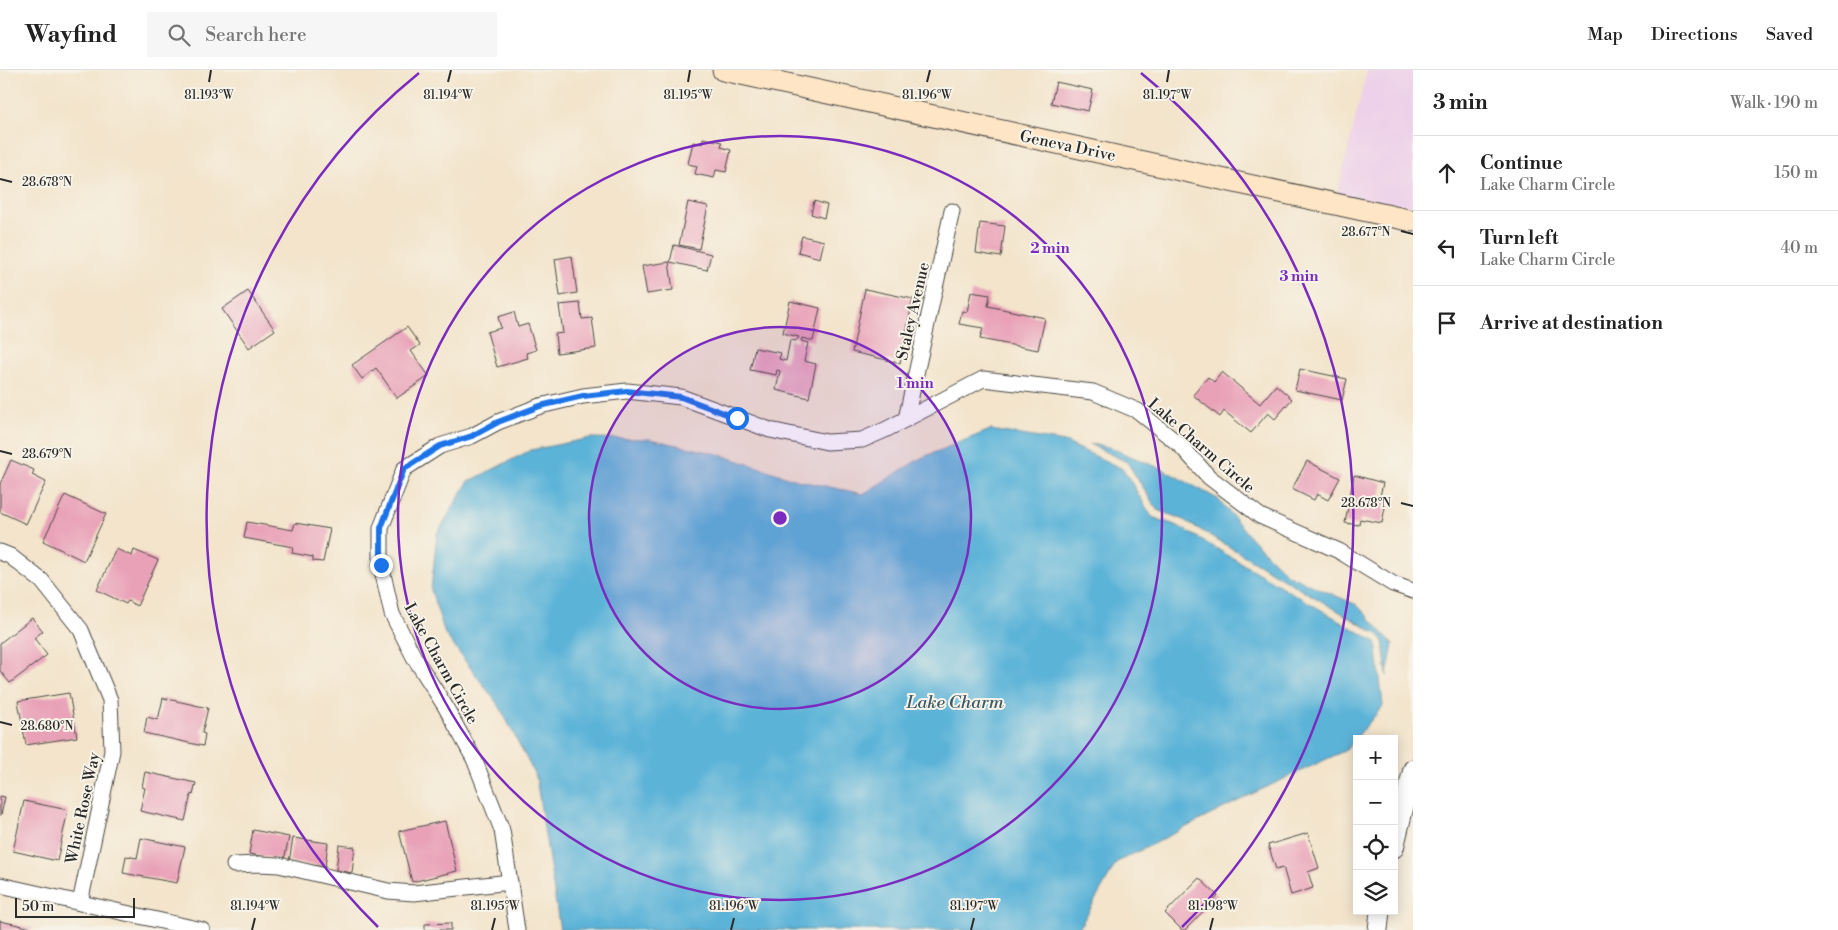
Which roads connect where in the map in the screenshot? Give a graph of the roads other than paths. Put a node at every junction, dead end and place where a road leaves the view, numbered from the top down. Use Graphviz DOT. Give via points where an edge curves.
graph roads {
  1 [pos="723,70"];
  2 [pos="952,211"];
  3 [pos="1413,221"];
  4 [pos="906,419"];
  5 [pos="0,552"];
  6 [pos="1413,591"];
  7 [pos="1413,769"];
  8 [pos="1398,831"];
  9 [pos="234,865"];
  10 [pos="510,882"];
  11 [pos="0,885"];
  12 [pos="80,903"];
  13 [pos="1380,915"];
  14 [pos="202,930"];
  15 [pos="516,930"];
  16 [pos="1378,930"];
  1 -- 3 [label="main road, Geneva Drive"];
  2 -- 4 [label="street, Staley Avenue"];
  4 -- 6 [label="street, Lake Charm Circle" via="983,379 1093,392 1138,411 1181,446 1209,477 1260,516 1339,552 1393,584"];
  4 -- 10 [label="street, Lake Charm Circle" via="862,440 827,442 770,430 681,397 627,391 583,396 540,406 472,436 440,446 404,469 381,528 381,565 392,614 474,760 502,830"];
  5 -- 12 [label="street, White Rose Way" via="42,581 82,630 110,700 112,750"];
  7 -- 8 [label="street"];
  9 -- 10 [label="street" via="279,865 388,891 414,893"];
  10 -- 15 [label="street, Lake Charm Circle"];
  11 -- 12 [label="street"];
  12 -- 14 [label="street"];
  13 -- 16 [label="street"];
}
